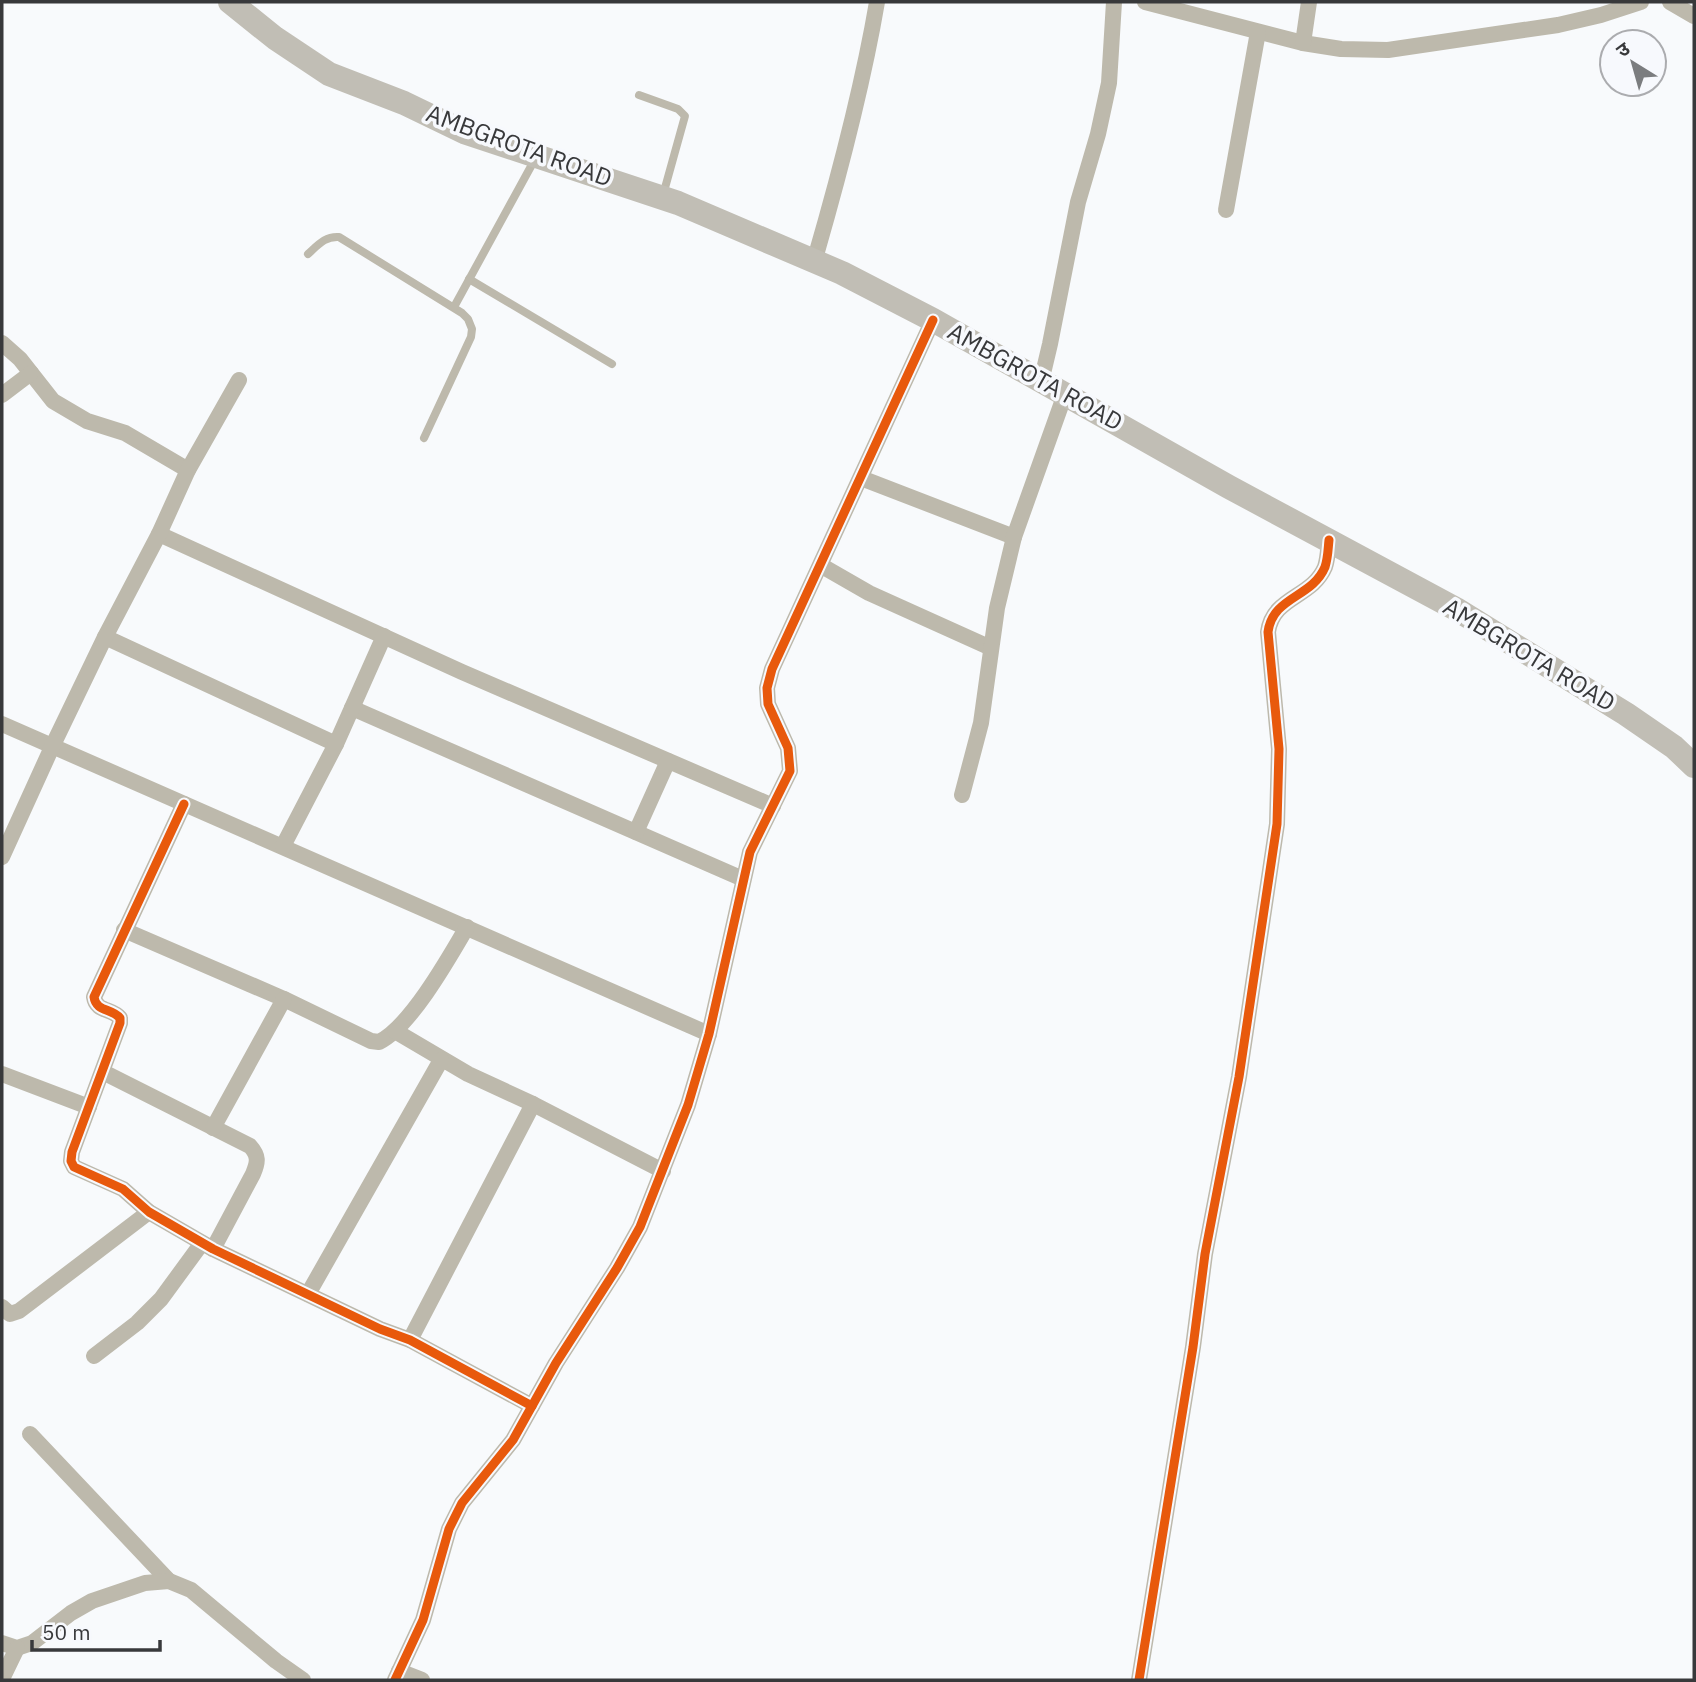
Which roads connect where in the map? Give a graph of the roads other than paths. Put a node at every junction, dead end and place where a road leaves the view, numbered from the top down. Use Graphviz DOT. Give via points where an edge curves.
graph roads {
  1 [pos="230,2"];
  2 [pos="877,2"];
  3 [pos="1114,2"];
  4 [pos="1145,2"];
  5 [pos="1216,2"];
  6 [pos="1309,2"];
  7 [pos="1641,2"];
  8 [pos="1670,2"];
  9 [pos="1694,16"];
  10 [pos="1214,19"];
  11 [pos="1258,32"];
  12 [pos="1303,43"];
  13 [pos="639,94"];
  14 [pos="537,156"];
  15 [pos="662,198"];
  16 [pos="1226,210"];
  17 [pos="308,254"];
  18 [pos="814,262"];
  19 [pos="469,279"];
  20 [pos="454,307"];
  21 [pos="933,320"];
  22 [pos="2,343"];
  23 [pos="612,364"];
  24 [pos="31,373"];
  25 [pos="239,380"];
  26 [pos="1041,382"];
  27 [pos="1065,394"];
  28 [pos="2,395"];
  29 [pos="424,438"];
  30 [pos="188,470"];
  31 [pos="861,478"];
  32 [pos="159,534"];
  33 [pos="1014,537"];
  34 [pos="1329,540"];
  35 [pos="822,566"];
  36 [pos="384,636"];
  37 [pos="105,637"];
  38 [pos="991,648"];
  39 [pos="352,708"];
  40 [pos="2,724"];
  41 [pos="336,744"];
  42 [pos="52,747"];
  43 [pos="668,761"];
  44 [pos="1694,766"];
  45 [pos="962,796"];
  46 [pos="184,804"];
  47 [pos="772,806"];
  48 [pos="636,832"];
  49 [pos="284,846"];
  50 [pos="2,857"];
  51 [pos="743,879"];
  52 [pos="467,927"];
  53 [pos="124,930"];
  54 [pos="284,999"];
  55 [pos="395,1031"];
  56 [pos="709,1034"];
  57 [pos="442,1060"];
  58 [pos="103,1072"];
  59 [pos="2,1074"];
  60 [pos="533,1104"];
  61 [pos="89,1107"];
  62 [pos="214,1128"];
  63 [pos="663,1171"];
  64 [pos="149,1212"];
  65 [pos="207,1246"];
  66 [pos="308,1294"];
  67 [pos="2,1307"];
  68 [pos="410,1340"];
  69 [pos="94,1356"];
  70 [pos="532,1406"];
  71 [pos="30,1434"];
  72 [pos="169,1581"];
  73 [pos="9,1646"];
  74 [pos="397,1676"];
  75 [pos="2,1679"];
  76 [pos="303,1680"];
  77 [pos="422,1680"];
  78 [pos="1139,1680"];
  1 -- 14 [label="main road, AMBGROTA ROAD" via="329,74 464,132"];
  2 -- 18 [label="street" via="847,148"];
  3 -- 26 [label="street" via="1109,83"];
  4 -- 10 [label="street"];
  5 -- 10 [label="street"];
  6 -- 12 [label="street"];
  7 -- 12 [label="street" via="1558,24 1414,47 1341,49"];
  8 -- 9 [label="street"];
  10 -- 11 [label="street"];
  11 -- 12 [label="street"];
  11 -- 16 [label="street"];
  13 -- 15 [label="lane" via="685,116"];
  14 -- 15 [label="main road, AMBGROTA ROAD"];
  14 -- 19 [label="lane"];
  15 -- 18 [label="main road, AMBGROTA ROAD"];
  17 -- 20 [label="lane" via="322,240 339,237"];
  18 -- 21 [label="main road, AMBGROTA ROAD"];
  19 -- 20 [label="lane"];
  19 -- 23 [label="lane"];
  20 -- 29 [label="lane" via="468,319 471,337"];
  21 -- 26 [label="main road, AMBGROTA ROAD"];
  21 -- 31 [label="street"];
  22 -- 24 [label="street"];
  24 -- 28 [label="street"];
  24 -- 30 [label="street" via="53,401 70,412 125,433"];
  25 -- 30 [label="street"];
  26 -- 27 [label="main road, AMBGROTA ROAD"];
  27 -- 33 [label="street"];
  27 -- 34 [label="main road, AMBGROTA ROAD"];
  30 -- 32 [label="street"];
  31 -- 33 [label="street"];
  31 -- 35 [label="street"];
  32 -- 36 [label="street"];
  32 -- 37 [label="street"];
  33 -- 38 [label="street"];
  34 -- 44 [label="main road, AMBGROTA ROAD" via="1552,668 1659,736"];
  34 -- 78 [label="street" via="1324,569 1307,589 1274,612 1268,632 1279,749 1275,838"];
  35 -- 38 [label="street" via="869,593"];
  35 -- 47 [label="street" via="767,688 768,704 791,760 786,783"];
  36 -- 39 [label="street"];
  36 -- 43 [label="street"];
  37 -- 41 [label="street"];
  37 -- 42 [label="street"];
  38 -- 45 [label="street" via="981,723"];
  39 -- 41 [label="street"];
  39 -- 48 [label="street"];
  40 -- 42 [label="street"];
  41 -- 49 [label="street"];
  42 -- 46 [label="street"];
  42 -- 50 [label="street"];
  43 -- 47 [label="street"];
  43 -- 48 [label="street"];
  46 -- 49 [label="street"];
  46 -- 53 [label="street"];
  47 -- 51 [label="street"];
  48 -- 51 [label="street"];
  49 -- 52 [label="street"];
  51 -- 56 [label="street"];
  52 -- 55 [label="street"];
  52 -- 56 [label="street"];
  53 -- 54 [label="street"];
  53 -- 58 [label="street" via="94,997 99,1008 120,1018"];
  54 -- 55 [label="street" via="371,1041 379,1042"];
  54 -- 62 [label="street"];
  55 -- 57 [label="street"];
  56 -- 63 [label="street"];
  57 -- 60 [label="street"];
  57 -- 66 [label="street"];
  58 -- 61 [label="street"];
  58 -- 62 [label="street"];
  59 -- 61 [label="street"];
  60 -- 63 [label="street"];
  60 -- 68 [label="street"];
  61 -- 64 [label="street" via="72,1152 74,1167 123,1189"];
  62 -- 65 [label="street" via="250,1146 258,1163"];
  63 -- 70 [label="street" via="640,1227"];
  64 -- 65 [label="street"];
  64 -- 67 [label="street" via="19,1311 10,1314"];
  65 -- 66 [label="street"];
  65 -- 69 [label="street" via="161,1299"];
  66 -- 68 [label="street"];
  68 -- 70 [label="street"];
  70 -- 74 [label="street" via="513,1440 462,1503 449,1529 423,1620"];
  71 -- 72 [label="street"];
  72 -- 73 [label="street" via="145,1583 92,1601 32,1643"];
  72 -- 76 [label="street" via="191,1590"];
  73 -- 75 [label="street"];
  74 -- 77 [label="street"];
}
